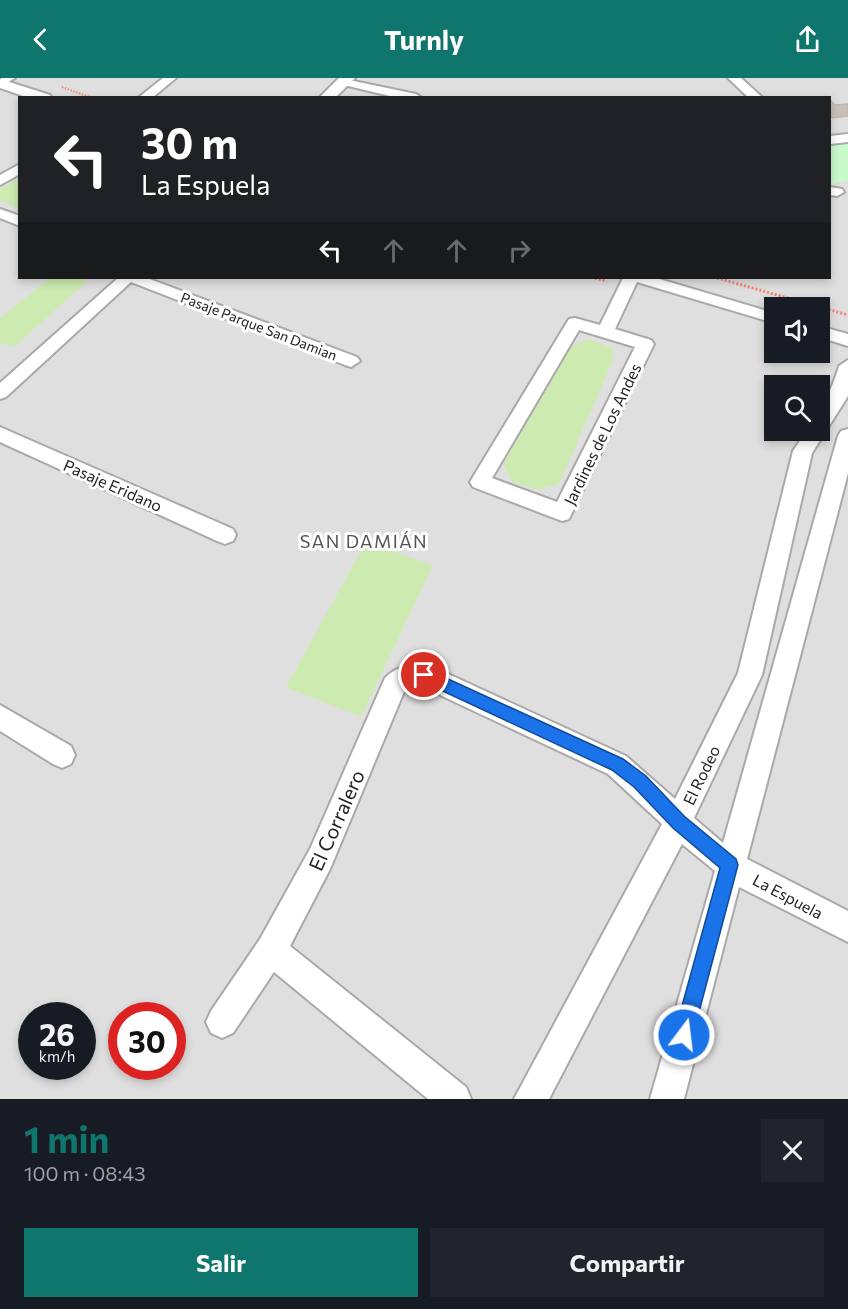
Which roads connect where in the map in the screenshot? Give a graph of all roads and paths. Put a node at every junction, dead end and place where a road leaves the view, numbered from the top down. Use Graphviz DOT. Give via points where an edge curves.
graph roads {
  1 [pos="9,78"];
  2 [pos="170,78"];
  3 [pos="734,78"];
  4 [pos="346,80"];
  5 [pos="0,84"];
  6 [pos="60,86"];
  7 [pos="39,96"];
  8 [pos="87,96"];
  9 [pos="147,96"];
  10 [pos="328,96"];
  11 [pos="408,96"];
  12 [pos="755,96"];
  13 [pos="848,138"];
  14 [pos="831,140"];
  15 [pos="18,169"];
  16 [pos="0,181"];
  17 [pos="0,213"];
  18 [pos="18,221"];
  19 [pos="127,279"];
  20 [pos="137,279"];
  21 [pos="631,279"];
  22 [pos="644,279"];
  23 [pos="721,279"];
  24 [pos="764,315"];
  25 [pos="848,315"];
  26 [pos="605,332"];
  27 [pos="830,334"];
  28 [pos="848,340"];
  29 [pos="351,361"];
  30 [pos="848,366"];
  31 [pos="0,393"];
  32 [pos="830,412"];
  33 [pos="0,434"];
  34 [pos="848,435"];
  35 [pos="811,441"];
  36 [pos="225,535"];
  37 [pos="394,686"];
  38 [pos="0,717"];
  39 [pos="62,754"];
  40 [pos="678,822"];
  41 [pos="730,865"];
  42 [pos="848,927"];
  43 [pos="271,950"];
  44 [pos="222,1022"];
  45 [pos="454,1099"];
  46 [pos="531,1099"];
  47 [pos="667,1099"];
  1 -- 5 [label="street"];
  2 -- 9 [label="street"];
  3 -- 12 [label="street"];
  4 -- 10 [label="street"];
  4 -- 11 [label="street"];
  5 -- 7 [label="street"];
  6 -- 8 [label="path"];
  13 -- 14 [label="street"];
  15 -- 16 [label="street"];
  17 -- 18 [label="street"];
  19 -- 31 [label="street"];
  20 -- 29 [label="street, Pasaje Parque San Damian"];
  21 -- 26 [label="street"];
  22 -- 24 [label="street"];
  23 -- 25 [label="path"];
  26 -- 26 [label="street, Jardines de Los Andes" via="574,323 480,482 562,513 645,344"];
  27 -- 28 [label="street"];
  30 -- 32 [label="street, El Rodeo" via="842,392"];
  33 -- 36 [label="street, Pasaje Eridano"];
  34 -- 41 [label="street"];
  35 -- 40 [label="street, El Rodeo" via="803,451 750,675"];
  37 -- 40 [label="street, La Espuela" via="400,679 424,675 607,760 640,782"];
  37 -- 43 [label="street, El Corralero" via="320,859"];
  38 -- 39 [label="street"];
  40 -- 41 [label="street, La Espuela"];
  40 -- 46 [label="street, El Rodeo"];
  41 -- 42 [label="street, La Espuela"];
  41 -- 47 [label="street"];
  43 -- 44 [label="street, El Corralero"];
  43 -- 45 [label="street"];
}
